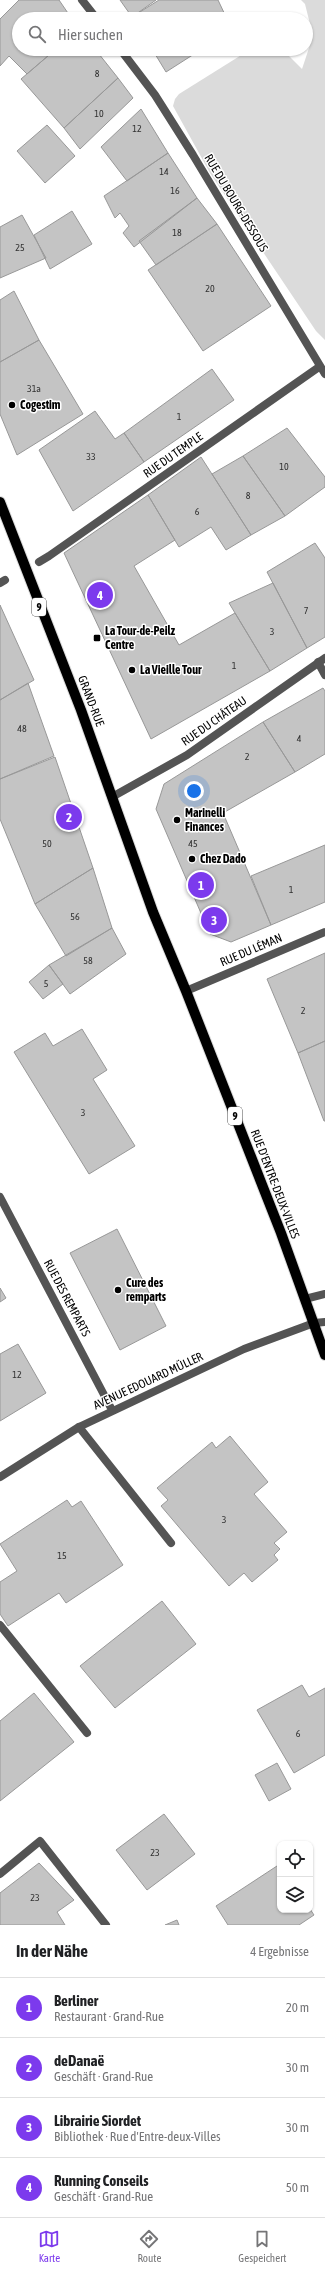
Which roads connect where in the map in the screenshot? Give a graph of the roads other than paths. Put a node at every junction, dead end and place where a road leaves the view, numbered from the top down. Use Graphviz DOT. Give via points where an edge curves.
graph roads {
  1 [pos="82,0"];
  2 [pos="91,12"];
  3 [pos="125,56"];
  4 [pos="319,367"];
  5 [pos="325,374"];
  6 [pos="0,502"];
  7 [pos="39,562"];
  8 [pos="322,660"];
  9 [pos="325,675"];
  10 [pos="112,797"];
  11 [pos="153,912"];
  12 [pos="325,932"];
  13 [pos="186,991"];
  14 [pos="0,1197"];
  15 [pos="325,1294"];
  16 [pos="305,1299"];
  17 [pos="325,1322"];
  18 [pos="314,1323"];
  19 [pos="325,1355"];
  20 [pos="112,1410"];
  21 [pos="79,1426"];
  22 [pos="0,1477"];
  23 [pos="171,1543"];
  24 [pos="0,1625"];
  25 [pos="87,1733"];
  26 [pos="0,1874"];
  27 [pos="106,1925"];
  1 -- 2 [label="street"];
  3 -- 4 [label="street, RUE DU BOURG-DESSOUS" via="155,95 193,155"];
  4 -- 5 [label="street, RUE DU BOURG-DESSOUS"];
  4 -- 7 [label="street, RUE DU TEMPLE"];
  6 -- 10 [label="main road, GRAND-RUE / 9"];
  8 -- 9 [label="street"];
  8 -- 10 [label="street, RUE DU CHÂTEAU" via="187,755"];
  10 -- 11 [label="main road, GRAND-RUE / 9"];
  11 -- 13 [label="main road, RUE D'ENTRE-DEUX-VILLES / 9"];
  12 -- 13 [label="street, RUE DU LÉMAN"];
  13 -- 16 [label="main road, RUE D'ENTRE-DEUX-VILLES / 9"];
  14 -- 20 [label="street, RUE DES REMPARTS"];
  15 -- 16 [label="street"];
  16 -- 18 [label="main road, RUE D'ENTRE-DEUX-VILLES / 9"];
  17 -- 18 [label="street, AVENUE EDOUARD MÜLLER"];
  18 -- 19 [label="main road, RUE D'ENTRE-DEUX-VILLES / 9"];
  18 -- 20 [label="street, AVENUE EDOUARD MÜLLER" via="244,1349"];
  20 -- 21 [label="street, AVENUE EDOUARD MÜLLER"];
  21 -- 22 [label="street, AVENUE EDOUARD MÜLLER"];
  21 -- 23 [label="street"];
  24 -- 25 [label="street"];
  26 -- 27 [label="street" via="40,1841"];
}
